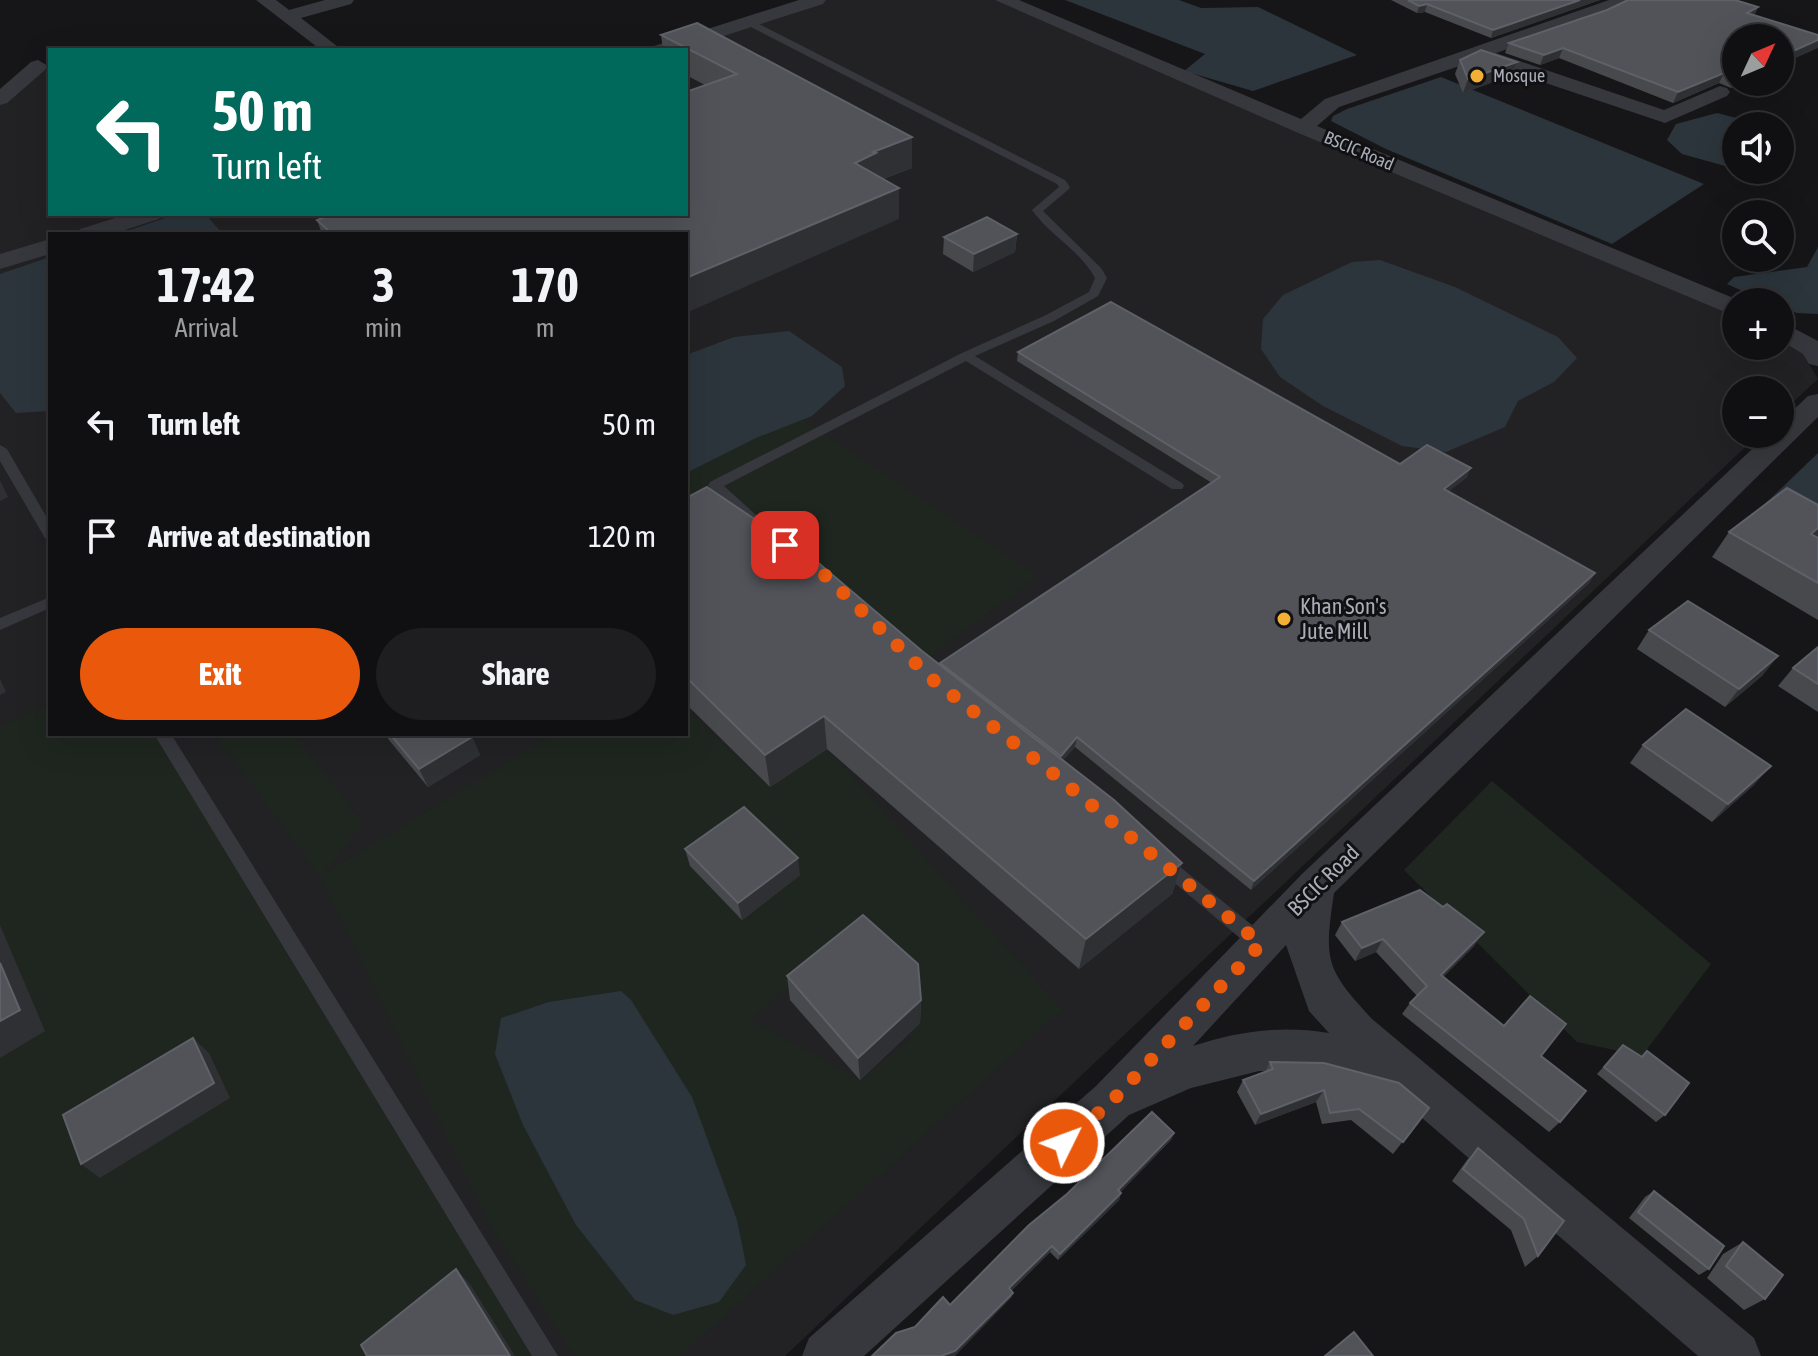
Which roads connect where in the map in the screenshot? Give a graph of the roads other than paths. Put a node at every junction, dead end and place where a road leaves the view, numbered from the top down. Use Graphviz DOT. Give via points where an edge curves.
graph roads {
  1 [pos="265,0"];
  2 [pos="345,0"];
  3 [pos="817,0"];
  4 [pos="1004,0"];
  5 [pos="1623,0"];
  6 [pos="286,16"];
  7 [pos="748,22"];
  8 [pos="330,48"];
  9 [pos="667,48"];
  10 [pos="1476,53"];
  11 [pos="13,65"];
  12 [pos="44,66"];
  13 [pos="1720,92"];
  14 [pos="0,99"];
  15 [pos="1303,128"];
  16 [pos="145,216"];
  17 [pos="94,232"];
  18 [pos="48,247"];
  19 [pos="0,262"];
  20 [pos="1094,294"];
  21 [pos="1107,302"];
  22 [pos="1722,302"];
  23 [pos="1794,337"];
  24 [pos="966,356"];
  25 [pos="1818,358"];
  26 [pos="1818,402"];
  27 [pos="0,449"];
  28 [pos="1177,486"];
  29 [pos="48,532"];
  30 [pos="776,539"];
  31 [pos="48,603"];
  32 [pos="0,624"];
  33 [pos="163,736"];
  34 [pos="1152,854"];
  35 [pos="1316,886"];
  36 [pos="1261,944"];
  37 [pos="1406,1076"];
  38 [pos="1112,1101"];
  39 [pos="546,1356"];
  40 [pos="827,1356"];
  41 [pos="1736,1356"];
  1 -- 6 [label="street"];
  2 -- 6 [label="street"];
  3 -- 7 [label="street"];
  4 -- 15 [label="street"];
  5 -- 10 [label="street, BSCIC Road"];
  6 -- 8 [label="street"];
  7 -- 9 [label="street"];
  7 -- 20 [label="lane" via="1061,182 1065,187 1037,210 1044,223 1096,265 1101,278"];
  10 -- 13 [label="street" via="1665,117"];
  10 -- 15 [label="street, BSCIC Road" via="1332,103"];
  11 -- 12 [label="street"];
  12 -- 14 [label="street"];
  15 -- 22 [label="street, BSCIC Road"];
  16 -- 17 [label="street"];
  18 -- 19 [label="street"];
  20 -- 21 [label="lane"];
  20 -- 24 [label="lane"];
  23 -- 25 [label="street"];
  24 -- 28 [label="lane"];
  24 -- 30 [label="lane" via="715,485"];
  26 -- 35 [label="street, BSCIC Road"];
  27 -- 29 [label="lane"];
  31 -- 32 [label="lane"];
  33 -- 39 [label="lane"];
  34 -- 36 [label="lane"];
  35 -- 36 [label="street, BSCIC Road"];
  35 -- 37 [label="street" via="1306,947 1324,997"];
  36 -- 38 [label="street, BSCIC Road"];
  37 -- 38 [label="street" via="1303,1049 1236,1053 1167,1075"];
  37 -- 41 [label="street"];
  38 -- 40 [label="street, BSCIC Road"];
}
